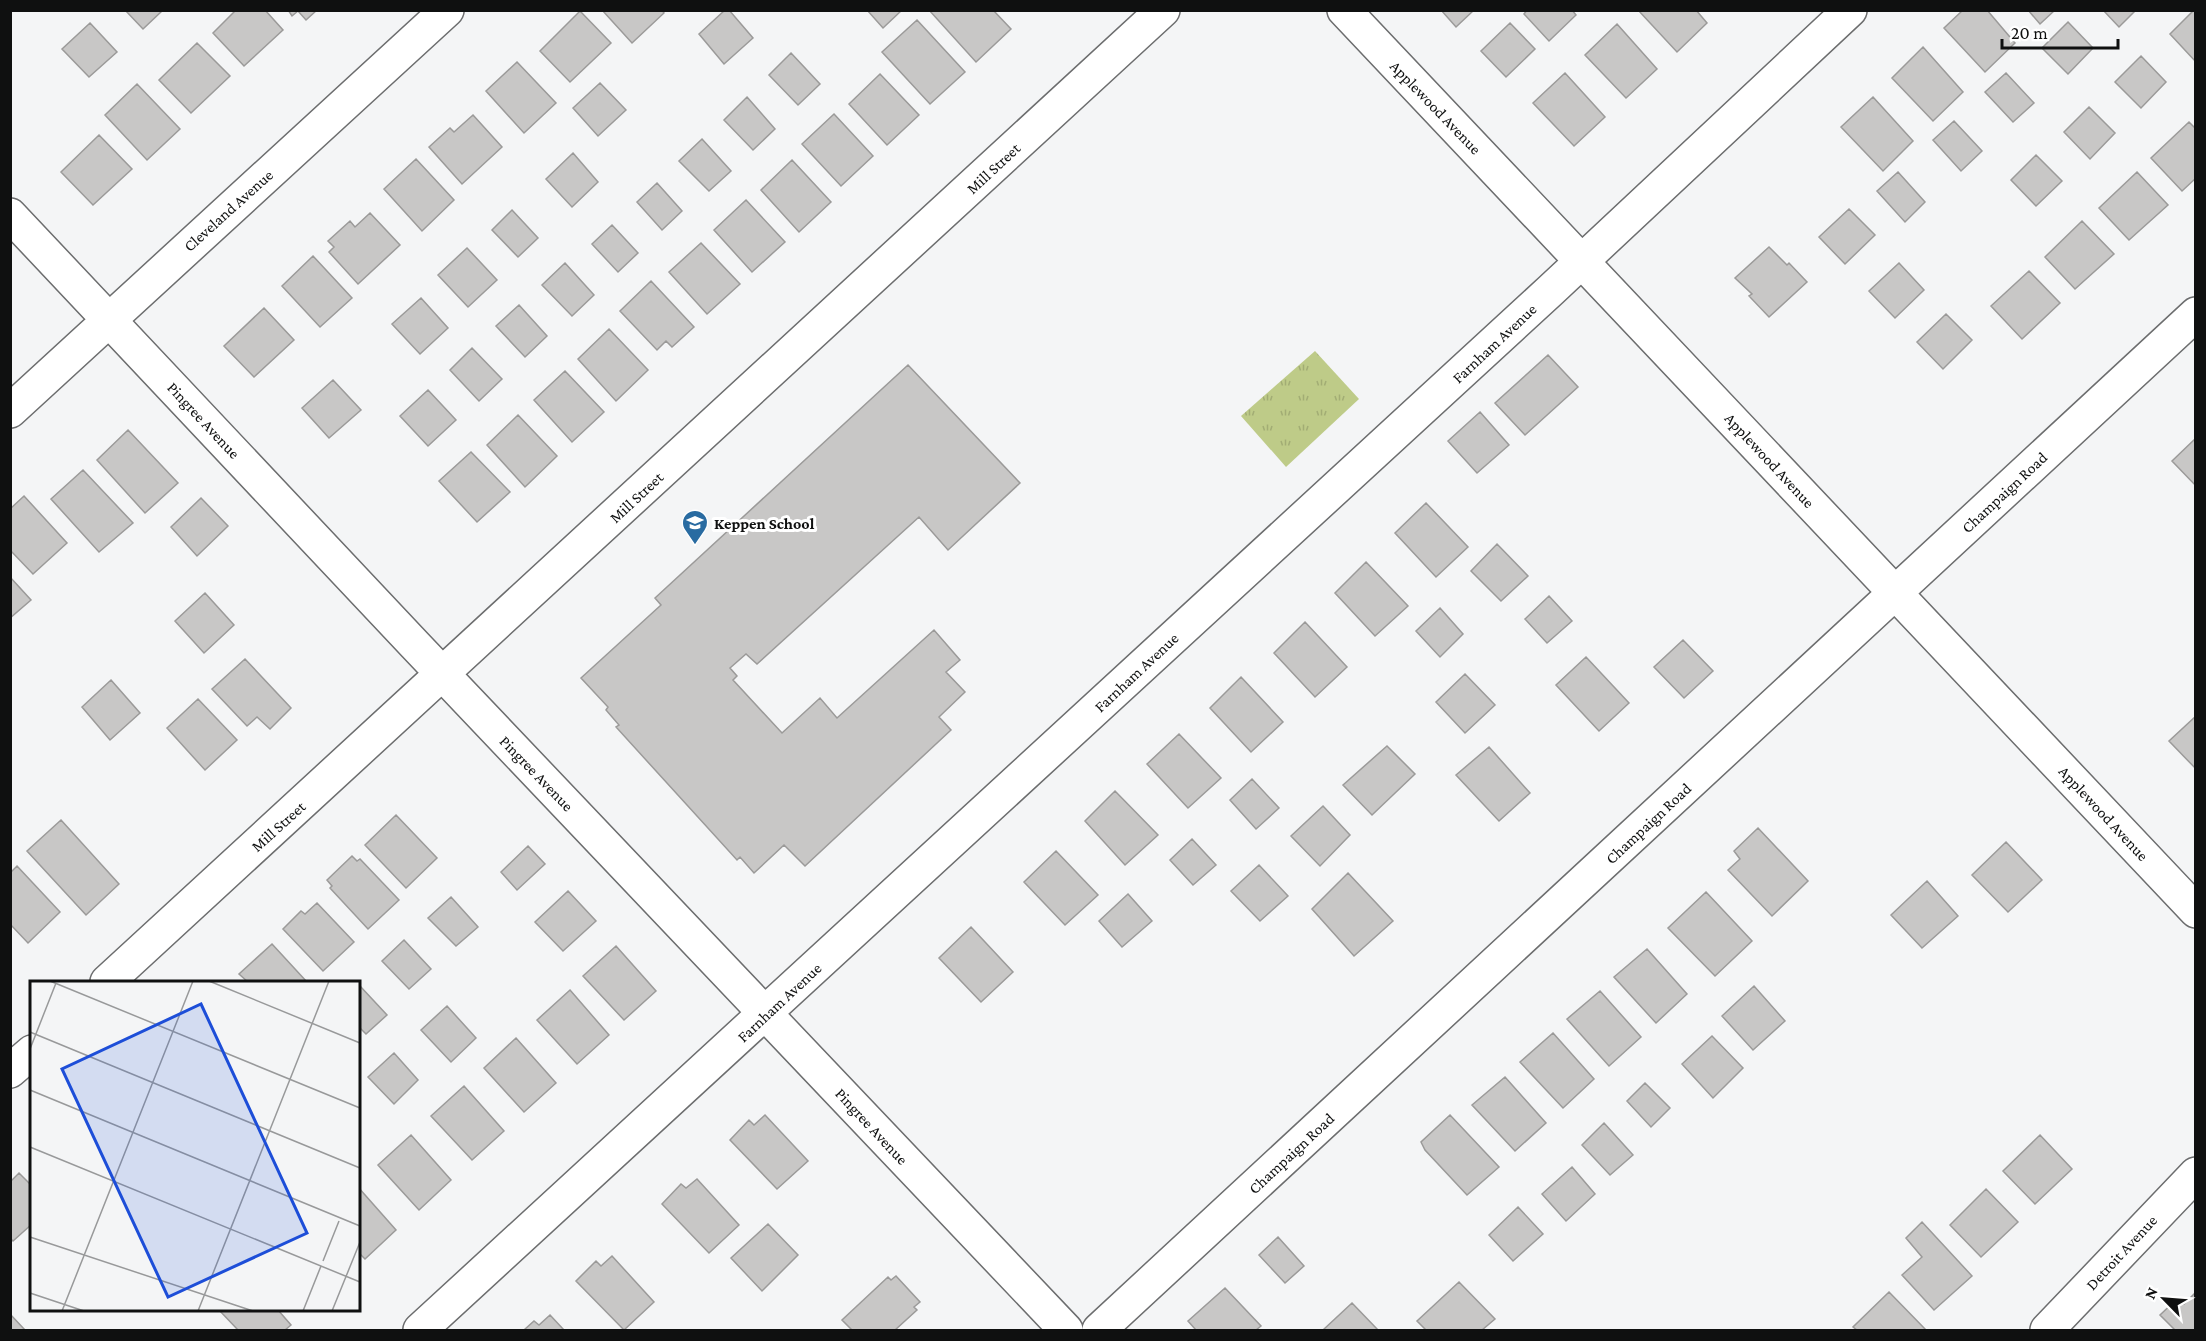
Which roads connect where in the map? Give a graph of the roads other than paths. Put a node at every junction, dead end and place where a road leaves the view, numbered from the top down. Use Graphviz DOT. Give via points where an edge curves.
graph roads {
  1 [pos="447,10"];
  2 [pos="1163,10"];
  3 [pos="1344,10"];
  4 [pos="1850,10"];
  5 [pos="10,215"];
  6 [pos="1582,261"];
  7 [pos="2196,314"];
  8 [pos="109,319"];
  9 [pos="10,411"];
  10 [pos="1896,593"];
  11 [pos="443,675"];
  12 [pos="2196,911"];
  13 [pos="108,981"];
  14 [pos="766,1014"];
  15 [pos="30,1054"];
  16 [pos="10,1071"];
  17 [pos="2196,1174"];
  18 [pos="420,1330"];
  19 [pos="1066,1330"];
  20 [pos="1099,1330"];
  21 [pos="2047,1330"];
  1 -- 8 [label="street, Cleveland Avenue"];
  2 -- 11 [label="street, Mill Street"];
  3 -- 6 [label="street, Applewood Avenue"];
  4 -- 6 [label="street, Farnham Avenue"];
  5 -- 8 [label="street, Pingree Avenue"];
  6 -- 10 [label="street, Applewood Avenue"];
  6 -- 14 [label="street, Farnham Avenue"];
  7 -- 10 [label="street, Champaign Road"];
  8 -- 9 [label="street, Cleveland Avenue"];
  8 -- 11 [label="street, Pingree Avenue"];
  10 -- 12 [label="street, Applewood Avenue"];
  10 -- 20 [label="street, Champaign Road"];
  11 -- 13 [label="street, Mill Street"];
  11 -- 14 [label="street, Pingree Avenue"];
  14 -- 18 [label="street, Farnham Avenue"];
  14 -- 19 [label="street, Pingree Avenue"];
  15 -- 16 [label="street"];
  17 -- 21 [label="street, Detroit Avenue"];
}
